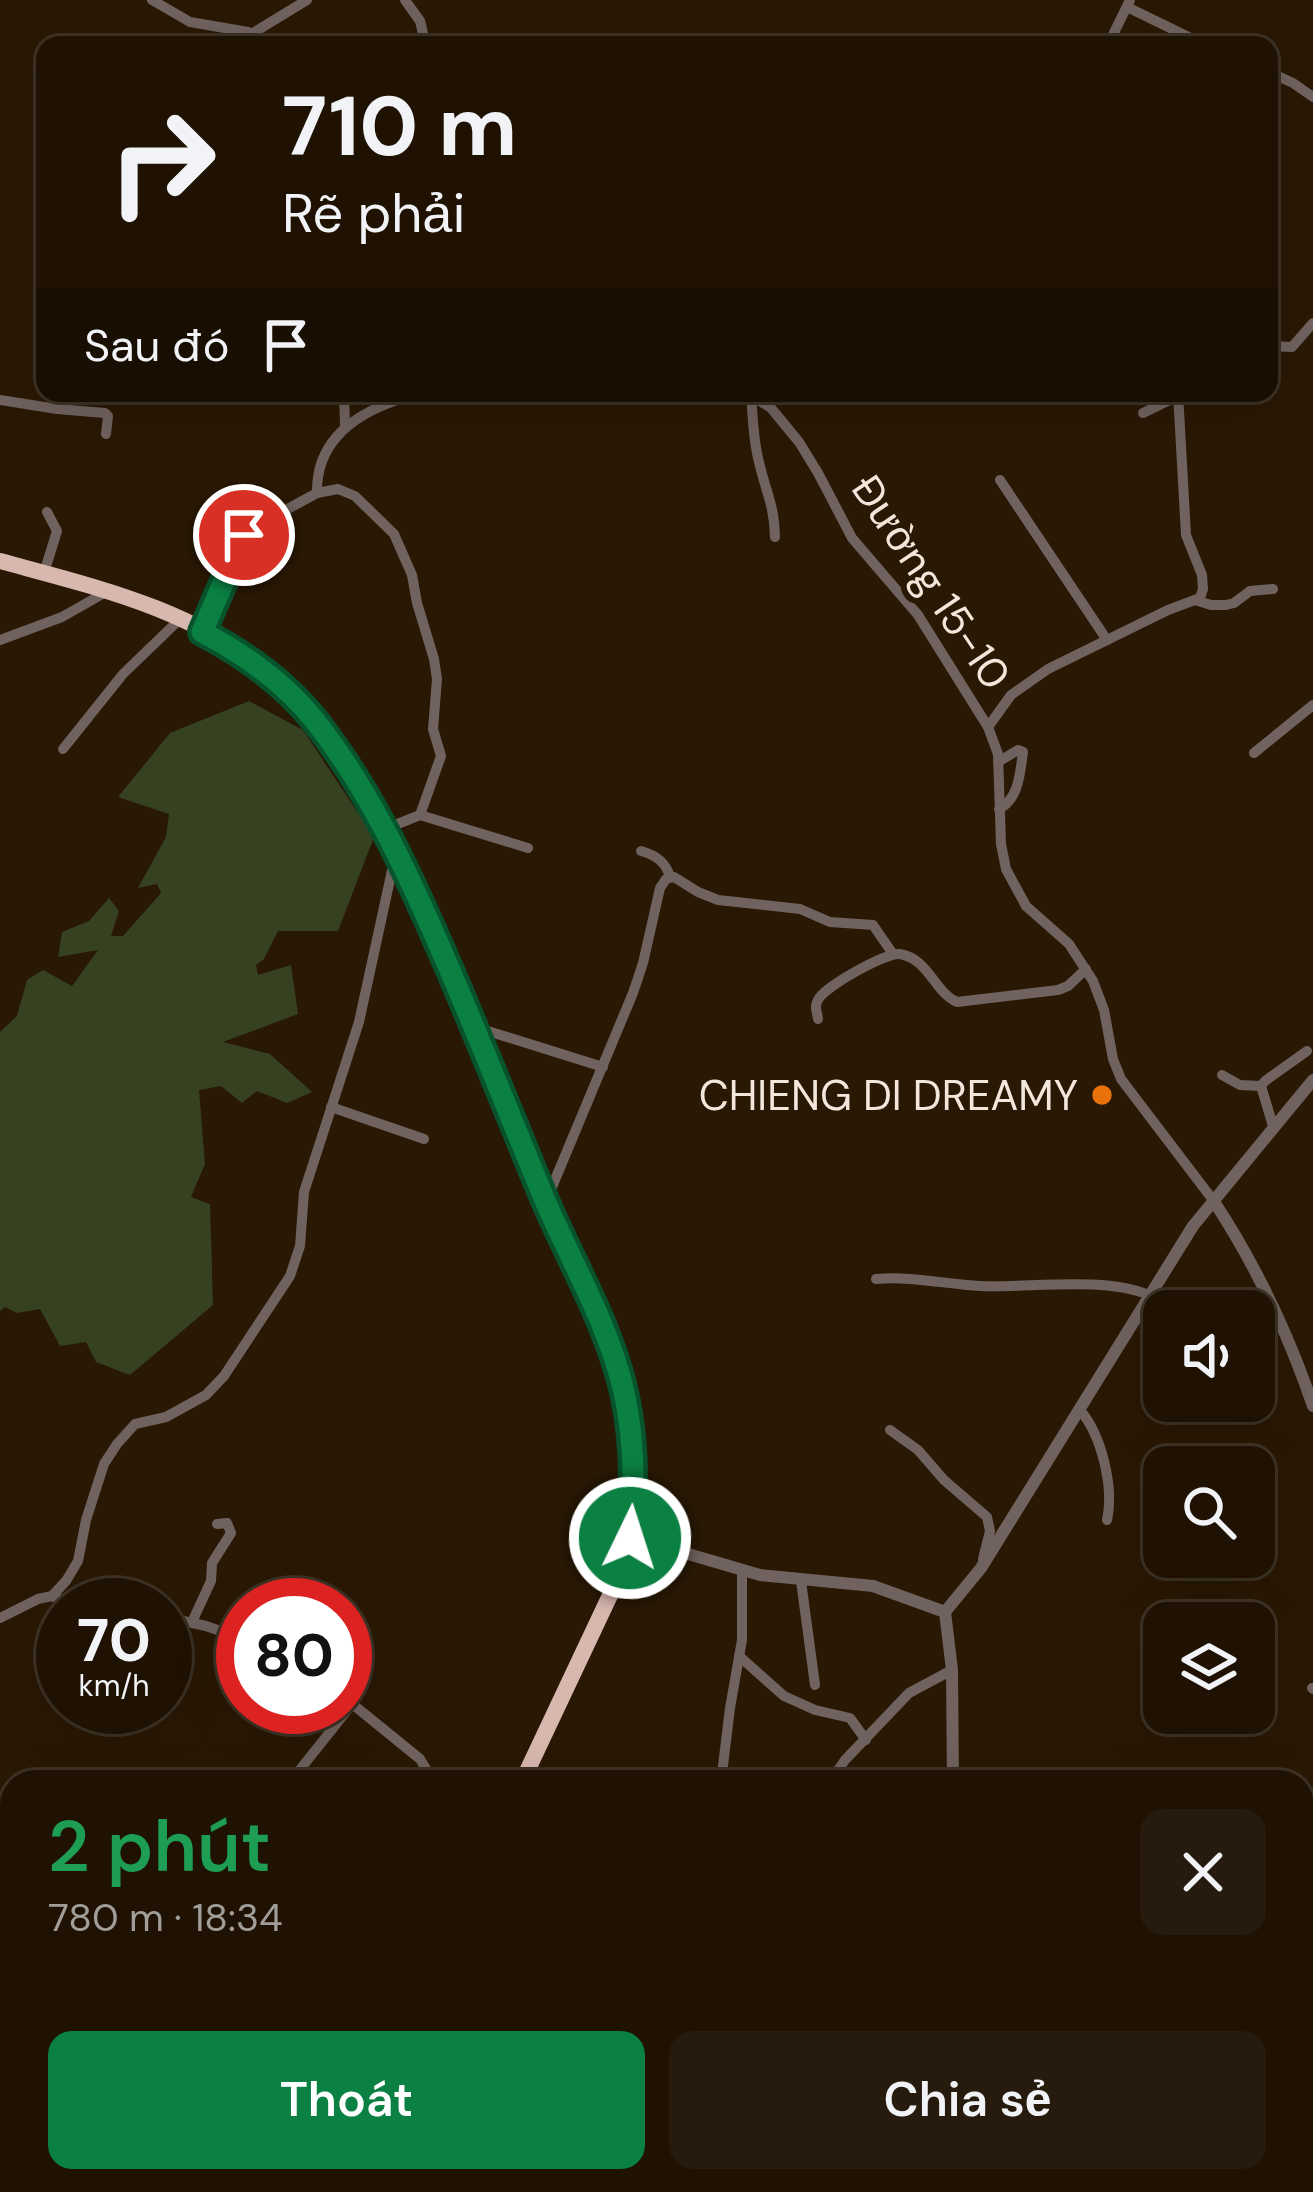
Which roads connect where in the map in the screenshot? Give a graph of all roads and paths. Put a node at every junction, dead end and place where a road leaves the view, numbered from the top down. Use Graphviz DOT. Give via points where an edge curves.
graph roads {
  1 [pos="152,0"];
  2 [pos="307,0"];
  3 [pos="405,0"];
  4 [pos="1129,4"];
  5 [pos="253,33"];
  6 [pos="256,36"];
  7 [pos="424,36"];
  8 [pos="1113,36"];
  9 [pos="1188,36"];
  10 [pos="1278,76"];
  11 [pos="1313,97"];
  12 [pos="1313,323"];
  13 [pos="1278,346"];
  14 [pos="0,400"];
  15 [pos="344,402"];
  16 [pos="394,402"];
  17 [pos="750,402"];
  18 [pos="762,402"];
  19 [pos="1164,402"];
  20 [pos="1178,402"];
  21 [pos="1144,413"];
  22 [pos="345,425"];
  23 [pos="106,434"];
  24 [pos="1000,481"];
  25 [pos="317,493"];
  26 [pos="47,512"];
  27 [pos="775,537"];
  28 [pos="0,561"];
  29 [pos="44,573"];
  30 [pos="1273,589"];
  31 [pos="108,591"];
  32 [pos="1195,600"];
  33 [pos="180,619"];
  34 [pos="202,632"];
  35 [pos="0,640"];
  36 [pos="1107,640"];
  37 [pos="1313,705"];
  38 [pos="988,727"];
  39 [pos="63,749"];
  40 [pos="1254,753"];
  41 [pos="998,762"];
  42 [pos="999,809"];
  43 [pos="421,815"];
  44 [pos="385,829"];
  45 [pos="528,848"];
  46 [pos="396,849"];
  47 [pos="641,850"];
  48 [pos="670,877"];
  49 [pos="893,954"];
  50 [pos="1086,969"];
  51 [pos="818,1018"];
  52 [pos="475,1027"];
  53 [pos="1307,1051"];
  54 [pos="603,1066"];
  55 [pos="1222,1076"];
  56 [pos="1313,1080"];
  57 [pos="1261,1086"];
  58 [pos="331,1107"];
  59 [pos="1273,1126"];
  60 [pos="424,1139"];
  61 [pos="1213,1200"];
  62 [pos="546,1202"];
  63 [pos="876,1279"];
  64 [pos="1152,1290"];
  65 [pos="1143,1293"];
  66 [pos="1143,1304"];
  67 [pos="1313,1406"];
  68 [pos="1080,1410"];
  69 [pos="890,1430"];
  70 [pos="1107,1520"];
  71 [pos="217,1524"];
  72 [pos="630,1538"];
  73 [pos="981,1568"];
  74 [pos="742,1570"];
  75 [pos="67,1578"];
  76 [pos="801,1581"];
  77 [pos="36,1600"];
  78 [pos="945,1612"];
  79 [pos="0,1618"];
  80 [pos="192,1622"];
  81 [pos="216,1630"];
  82 [pos="740,1656"];
  83 [pos="952,1670"];
  84 [pos="814,1685"];
  85 [pos="372,1720"];
  86 [pos="325,1734"];
  87 [pos="866,1740"];
  88 [pos="299,1770"];
  89 [pos="427,1770"];
  90 [pos="528,1770"];
  91 [pos="723,1770"];
  92 [pos="838,1770"];
  93 [pos="953,1770"];
  1 -- 5 [label="street" via="199,25"];
  2 -- 5 [label="street"];
  3 -- 7 [label="street"];
  4 -- 8 [label="street"];
  4 -- 9 [label="street"];
  5 -- 6 [label="street"];
  10 -- 11 [label="street"];
  12 -- 13 [label="street" via="1292,347"];
  14 -- 23 [label="street" via="105,413"];
  15 -- 22 [label="street"];
  16 -- 22 [label="street"];
  17 -- 27 [label="street"];
  18 -- 38 [label="street, Đường 15-10" via="799,442 852,538 918,615"];
  19 -- 21 [label="street"];
  20 -- 32 [label="street" via="1186,535 1202,575 1203,594"];
  22 -- 25 [label="street" via="322,458"];
  24 -- 36 [label="street"];
  25 -- 34 [label="street" via="244,535"];
  25 -- 43 [label="street" via="355,496 394,534 412,574 436,672 441,756"];
  26 -- 29 [label="street" via="56,531"];
  28 -- 29 [label="highway"];
  29 -- 31 [label="highway"];
  30 -- 32 [label="street" via="1226,605"];
  31 -- 33 [label="highway"];
  31 -- 35 [label="street"];
  32 -- 36 [label="street"];
  33 -- 34 [label="highway"];
  33 -- 39 [label="street"];
  34 -- 44 [label="highway" via="296,700"];
  36 -- 38 [label="street" via="1016,691"];
  37 -- 40 [label="street"];
  38 -- 41 [label="street, Đường 15-10"];
  41 -- 42 [label="street, Đường 15-10"];
  41 -- 42 [label="street" via="1023,752 1014,796"];
  42 -- 50 [label="street, Đường 15-10" via="1002,853 1017,892"];
  43 -- 44 [label="street"];
  43 -- 45 [label="street"];
  44 -- 46 [label="highway"];
  46 -- 52 [label="highway"];
  46 -- 58 [label="street" via="359,1022"];
  47 -- 48 [label="street"];
  48 -- 49 [label="street" via="718,900 867,923"];
  48 -- 54 [label="street"];
  49 -- 50 [label="street" via="922,964 957,1002 1058,990"];
  49 -- 51 [label="street" via="821,995"];
  50 -- 61 [label="street, Đường 15-10" via="1120,1079"];
  52 -- 54 [label="street"];
  52 -- 62 [label="highway"];
  53 -- 57 [label="street"];
  54 -- 62 [label="street"];
  55 -- 57 [label="street"];
  56 -- 59 [label="street"];
  57 -- 59 [label="street"];
  58 -- 60 [label="street"];
  58 -- 75 [label="street" via="304,1192 290,1276 206,1395 166,1418 135,1424 117,1444"];
  59 -- 61 [label="street"];
  61 -- 64 [label="street"];
  61 -- 67 [label="street" via="1273,1305"];
  62 -- 72 [label="highway" via="624,1390 634,1461"];
  63 -- 65 [label="street"];
  66 -- 68 [label="street"];
  68 -- 70 [label="street" via="1108,1472"];
  68 -- 73 [label="street"];
  69 -- 73 [label="street" via="989,1521"];
  71 -- 80 [label="street" via="232,1533"];
  72 -- 74 [label="street"];
  72 -- 90 [label="highway" via="610,1599"];
  73 -- 78 [label="street"];
  74 -- 76 [label="street"];
  74 -- 82 [label="street"];
  76 -- 78 [label="street" via="873,1586"];
  76 -- 84 [label="street"];
  77 -- 79 [label="street"];
  78 -- 83 [label="street"];
  80 -- 81 [label="street"];
  82 -- 87 [label="street" via="784,1696 850,1718"];
  82 -- 91 [label="street"];
  83 -- 87 [label="street" via="909,1693"];
  83 -- 93 [label="street"];
  85 -- 89 [label="street"];
  86 -- 88 [label="street"];
  87 -- 92 [label="street"];
}
